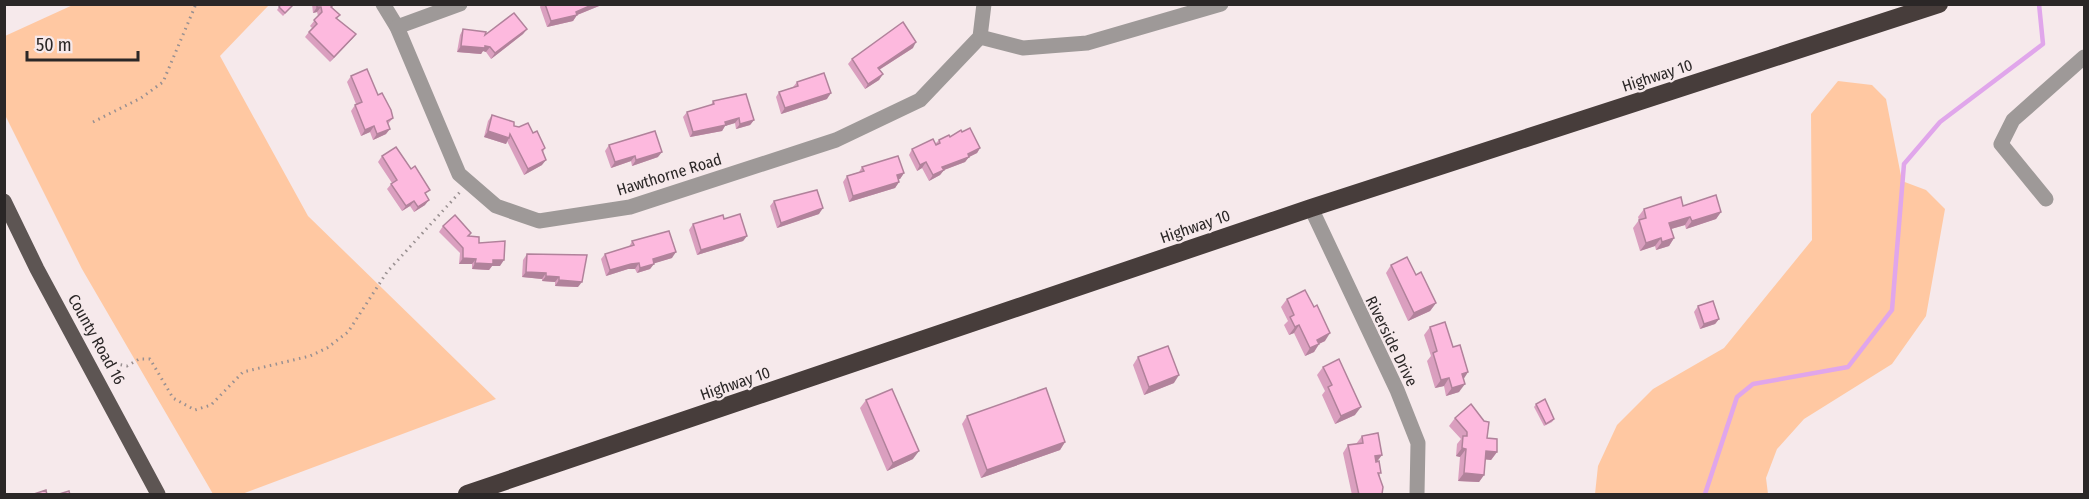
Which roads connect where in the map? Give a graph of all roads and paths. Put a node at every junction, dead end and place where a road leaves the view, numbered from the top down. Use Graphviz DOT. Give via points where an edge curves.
graph roads {
  1 [pos="196,4"];
  2 [pos="383,4"];
  3 [pos="460,4"];
  4 [pos="984,4"];
  5 [pos="1221,4"];
  6 [pos="1940,4"];
  7 [pos="397,27"];
  8 [pos="980,37"];
  9 [pos="2085,57"];
  10 [pos="93,122"];
  11 [pos="468,182"];
  12 [pos="2046,199"];
  13 [pos="4,201"];
  14 [pos="1311,208"];
  15 [pos="93,368"];
  16 [pos="158,495"];
  17 [pos="467,495"];
  18 [pos="1417,495"];
  1 -- 10 [label="path" via="163,82"];
  2 -- 7 [label="street, Hawthorne Road"];
  3 -- 7 [label="street"];
  4 -- 8 [label="street"];
  5 -- 8 [label="street" via="1087,43 1023,48"];
  6 -- 14 [label="highway, Highway 10"];
  7 -- 11 [label="street, Hawthorne Road" via="459,174"];
  8 -- 11 [label="street, Hawthorne Road" via="920,100 836,140 630,207 538,221 496,206"];
  9 -- 12 [label="street" via="2013,120 2001,144"];
  11 -- 15 [label="path" via="387,272 348,332 327,348 291,362 243,372 212,405 195,410 173,398 150,359 139,359 127,366 101,360"];
  13 -- 15 [label="main road, County Road 16"];
  14 -- 17 [label="highway, Highway 10"];
  14 -- 18 [label="street, Riverside Drive" via="1418,443"];
  15 -- 16 [label="main road, County Road 16"];
}
